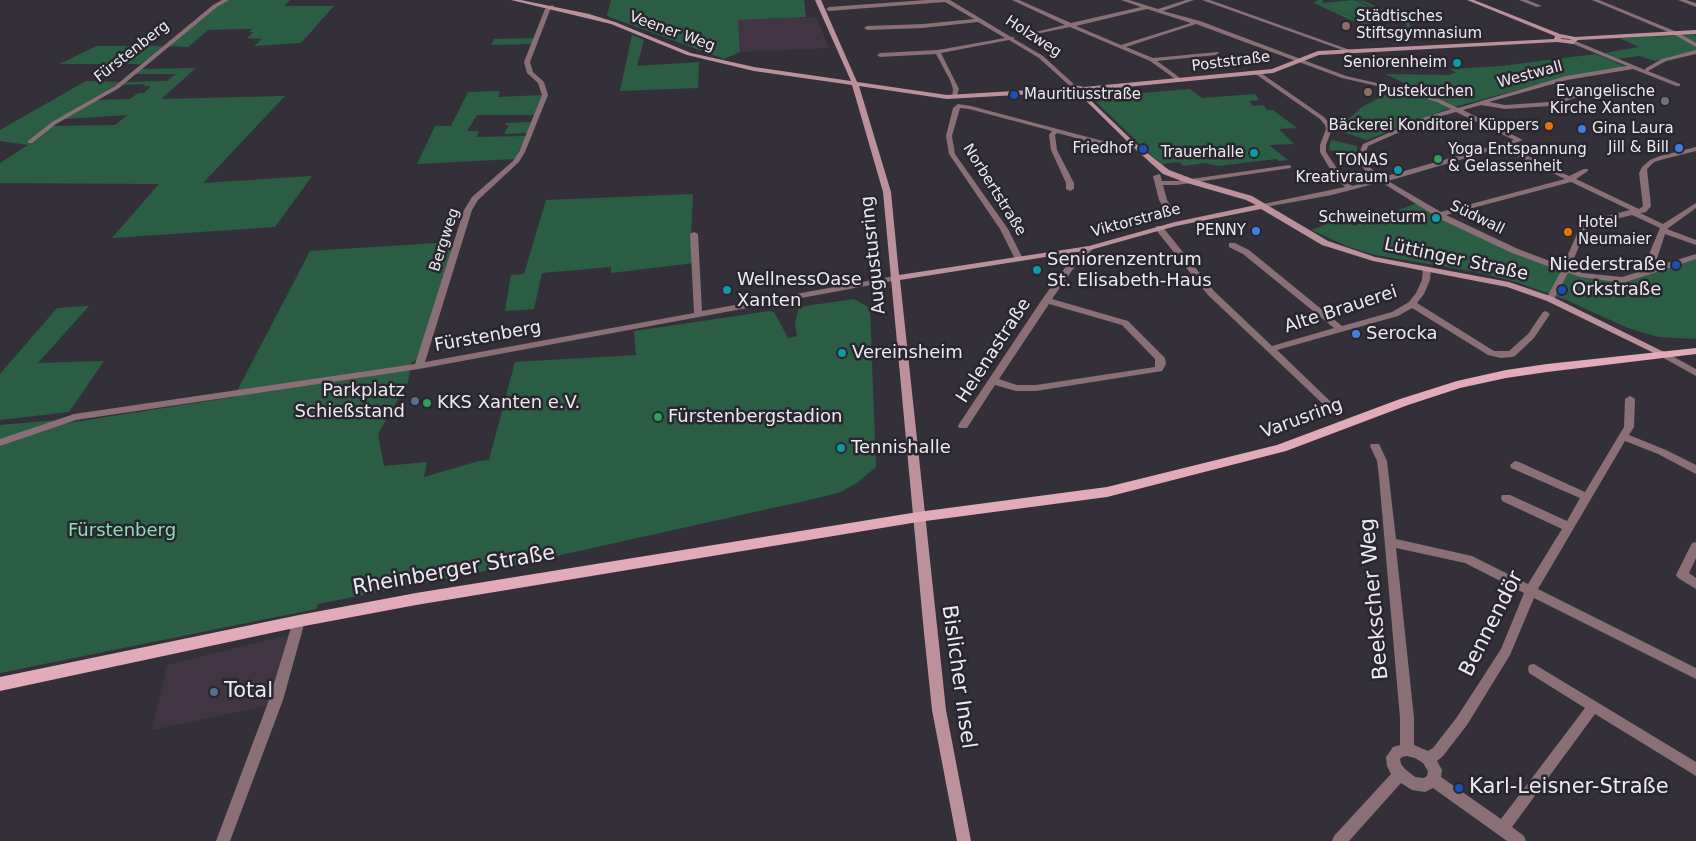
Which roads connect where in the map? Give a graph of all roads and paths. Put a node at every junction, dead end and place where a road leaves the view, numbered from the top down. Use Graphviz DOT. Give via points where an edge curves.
graph roads {
  1 [pos="226,0"];
  2 [pos="514,0"];
  3 [pos="818,0"];
  4 [pos="946,0"];
  5 [pos="1028,0"];
  6 [pos="1124,0"];
  7 [pos="1191,0"];
  8 [pos="1205,0"];
  9 [pos="1470,0"];
  10 [pos="1522,0"];
  11 [pos="1595,0"];
  12 [pos="1681,0"];
  13 [pos="1018,1"];
  14 [pos="876,3"];
  15 [pos="1696,5"];
  16 [pos="1538,6"];
  17 [pos="552,7"];
  18 [pos="1148,7"];
  19 [pos="829,9"];
  20 [pos="1160,10"];
  21 [pos="979,20"];
  22 [pos="1198,22"];
  23 [pos="1069,25"];
  24 [pos="867,28"];
  25 [pos="1696,32"];
  26 [pos="1675,33"];
  27 [pos="1033,34"];
  28 [pos="1012,38"];
  29 [pos="1558,38"];
  30 [pos="1573,41"];
  31 [pos="1696,45"];
  32 [pos="1123,46"];
  33 [pos="1347,50"];
  34 [pos="938,52"];
  35 [pos="1696,52"];
  36 [pos="1216,53"];
  37 [pos="880,55"];
  38 [pos="1152,60"];
  39 [pos="1301,60"];
  40 [pos="1634,67"];
  41 [pos="1644,69"];
  42 [pos="1256,72"];
  43 [pos="1180,80"];
  44 [pos="854,82"];
  45 [pos="1678,85"];
  46 [pos="1071,89"];
  47 [pos="1597,90"];
  48 [pos="1082,91"];
  49 [pos="954,97"];
  50 [pos="1478,103"];
  51 [pos="1458,108"];
  52 [pos="1056,130"];
  53 [pos="30,142"];
  54 [pos="1135,146"];
  55 [pos="1502,146"];
  56 [pos="1696,149"];
  57 [pos="1289,167"];
  58 [pos="1586,170"];
  59 [pos="1571,179"];
  60 [pos="1382,180"];
  61 [pos="1190,181"];
  62 [pos="1070,188"];
  63 [pos="1350,188"];
  64 [pos="1696,205"];
  65 [pos="1263,206"];
  66 [pos="1169,209"];
  67 [pos="1635,211"];
  68 [pos="1439,215"];
  69 [pos="1159,228"];
  70 [pos="1663,228"];
  71 [pos="694,234"];
  72 [pos="1696,243"];
  73 [pos="1232,245"];
  74 [pos="1090,248"];
  75 [pos="1696,256"];
  76 [pos="1019,259"];
  77 [pos="1652,265"];
  78 [pos="1426,269"];
  79 [pos="1565,271"];
  80 [pos="895,278"];
  81 [pos="1550,299"];
  82 [pos="1046,300"];
  83 [pos="1412,304"];
  84 [pos="1546,314"];
  85 [pos="698,315"];
  86 [pos="1341,330"];
  87 [pos="1270,349"];
  88 [pos="1696,351"];
  89 [pos="1663,354"];
  90 [pos="419,366"];
  91 [pos="1696,373"];
  92 [pos="994,381"];
  93 [pos="1630,399"];
  94 [pos="1326,402"];
  95 [pos="963,426"];
  96 [pos="1624,437"];
  97 [pos="0,443"];
  98 [pos="1374,446"];
  99 [pos="1516,465"];
  100 [pos="1696,470"];
  101 [pos="1587,497"];
  102 [pos="1506,498"];
  103 [pos="918,517"];
  104 [pos="1569,527"];
  105 [pos="1390,542"];
  106 [pos="1696,546"];
  107 [pos="1696,584"];
  108 [pos="1531,590"];
  109 [pos="299,621"];
  110 [pos="1534,669"];
  111 [pos="1696,674"];
  112 [pos="0,684"];
  113 [pos="1593,707"];
  114 [pos="1407,750"];
  115 [pos="1428,759"];
  116 [pos="1696,770"];
  117 [pos="1400,774"];
  118 [pos="1434,780"];
  119 [pos="1502,829"];
  120 [pos="223,841"];
  121 [pos="964,841"];
  122 [pos="1339,841"];
  123 [pos="1519,841"];
  1 -- 53 [label="street, Fürstenberg" via="117,87 54,123"];
  2 -- 17 [label="street, Veener Weg"];
  3 -- 44 [label="street, Augustusring"];
  4 -- 14 [label="street"];
  4 -- 21 [label="street, Holzweg"];
  5 -- 13 [label="street"];
  6 -- 18 [label="street"];
  7 -- 20 [label="street"];
  8 -- 33 [label="street"];
  9 -- 29 [label="street"];
  10 -- 16 [label="street"];
  11 -- 26 [label="street"];
  12 -- 15 [label="street"];
  13 -- 23 [label="street"];
  14 -- 19 [label="street"];
  17 -- 44 [label="street, Veener Weg" via="601,19 707,59 754,69"];
  17 -- 90 [label="street, Bergweg" via="548,9 527,62 530,73 541,82 544,95 516,162 474,199 468,210"];
  18 -- 20 [label="street"];
  18 -- 23 [label="street"];
  20 -- 22 [label="street"];
  21 -- 24 [label="street"];
  21 -- 28 [label="street, Holzweg"];
  22 -- 32 [label="street"];
  22 -- 39 [label="street"];
  23 -- 27 [label="street"];
  23 -- 32 [label="street"];
  25 -- 26 [label="street"];
  26 -- 30 [label="street"];
  26 -- 31 [label="street"];
  28 -- 34 [label="street"];
  28 -- 46 [label="street, Holzweg" via="1041,57"];
  29 -- 30 [label="street"];
  29 -- 33 [label="street, Poststraße"];
  30 -- 40 [label="street"];
  32 -- 38 [label="street"];
  33 -- 39 [label="street, Poststraße" via="1318,53"];
  34 -- 37 [label="street"];
  34 -- 49 [label="street" via="953,80"];
  35 -- 41 [label="street"];
  36 -- 38 [label="street"];
  38 -- 43 [label="street"];
  39 -- 42 [label="street, Poststraße"];
  39 -- 51 [label="street" via="1344,77 1414,93"];
  40 -- 41 [label="street"];
  40 -- 50 [label="street, Westwall" via="1566,78"];
  41 -- 45 [label="street"];
  42 -- 43 [label="street, Poststraße"];
  42 -- 63 [label="street" via="1322,118 1329,129 1323,152"];
  43 -- 48 [label="street, Poststraße"];
  44 -- 49 [label="street, Poststraße"];
  44 -- 80 [label="street, Augustusring" via="887,192"];
  46 -- 48 [label="street, Poststraße"];
  46 -- 49 [label="street, Poststraße"];
  47 -- 50 [label="street" via="1550,104 1505,107"];
  48 -- 54 [label="street"];
  50 -- 51 [label="street, Westwall"];
  51 -- 55 [label="street, Viktorstraße" via="1520,140"];
  51 -- 60 [label="street, Westwall" via="1365,145 1363,163"];
  52 -- 54 [label="street" via="1114,146"];
  52 -- 62 [label="street" via="1052,135 1054,150"];
  52 -- 76 [label="street, Norbertstraße" via="975,108 958,106 954,111 949,130 952,154 1004,229"];
  54 -- 61 [label="street" via="1166,172"];
  55 -- 59 [label="street"];
  55 -- 60 [label="street, Viktorstraße"];
  56 -- 67 [label="street" via="1662,157 1644,168 1647,206"];
  57 -- 61 [label="street"];
  58 -- 59 [label="street"];
  59 -- 67 [label="street"];
  59 -- 68 [label="street"];
  60 -- 63 [label="street, Viktorstraße"];
  60 -- 68 [label="street, Südwall"];
  61 -- 65 [label="street" via="1238,194"];
  61 -- 66 [label="street" via="1158,179 1163,200"];
  63 -- 65 [label="street, Viktorstraße"];
  64 -- 70 [label="street"];
  65 -- 69 [label="street, Viktorstraße"];
  65 -- 78 [label="street, Lüttinger Straße" via="1306,233 1345,251"];
  67 -- 70 [label="street"];
  67 -- 79 [label="street" via="1593,222 1582,231"];
  68 -- 79 [label="street, Südwall" via="1515,252"];
  69 -- 74 [label="street, Viktorstraße"];
  69 -- 87 [label="street" via="1199,280"];
  70 -- 72 [label="street"];
  70 -- 77 [label="street"];
  71 -- 85 [label="street"];
  73 -- 86 [label="street" via="1246,252"];
  74 -- 76 [label="street, Viktorstraße"];
  74 -- 82 [label="street, Helenastraße" via="1070,267"];
  75 -- 79 [label="street, Südwall" via="1623,280"];
  76 -- 80 [label="street, Viktorstraße"];
  78 -- 81 [label="street, Lüttinger Straße" via="1509,285"];
  78 -- 83 [label="street, Alte Brauerei" via="1424,286"];
  79 -- 81 [label="street"];
  80 -- 85 [label="street, Fürstenberg"];
  80 -- 103 [label="street, Augustusring"];
  81 -- 89 [label="street, Lüttinger Straße"];
  82 -- 92 [label="street, Helenastraße"];
  82 -- 92 [label="street" via="1125,324 1160,358 1159,370 1036,388 1016,388"];
  83 -- 84 [label="street" via="1490,353 1501,355 1512,354 1531,336"];
  83 -- 86 [label="street, Alte Brauerei" via="1395,314"];
  85 -- 90 [label="street, Fürstenberg"];
  86 -- 87 [label="street, Alte Brauerei"];
  87 -- 94 [label="street"];
  88 -- 89 [label="main road, Varusring"];
  89 -- 91 [label="street, Lüttinger Straße"];
  89 -- 103 [label="main road, Varusring" via="1539,369 1457,385 1281,448 1107,492"];
  90 -- 97 [label="street, Fürstenberg" via="74,416"];
  92 -- 95 [label="street, Helenastraße"];
  93 -- 96 [label="street, Bennendör" via="1629,427"];
  96 -- 100 [label="street"];
  96 -- 101 [label="street, Bennendör"];
  98 -- 105 [label="street, Beekscher Weg" via="1382,461"];
  99 -- 101 [label="street"];
  101 -- 104 [label="street, Bennendör"];
  102 -- 104 [label="street"];
  103 -- 109 [label="main road, Rheinberger Straße" via="568,573"];
  103 -- 121 [label="street, Bislicher Insel" via="939,710"];
  104 -- 108 [label="street, Bennendör"];
  105 -- 108 [label="street" via="1468,559"];
  105 -- 114 [label="street, Beekscher Weg" via="1408,718"];
  106 -- 107 [label="street" via="1682,575"];
  108 -- 111 [label="street"];
  108 -- 115 [label="street, Bennendör" via="1506,651 1462,721 1438,752"];
  109 -- 112 [label="main road, Rheinberger Straße"];
  109 -- 120 [label="street" via="276,700"];
  110 -- 113 [label="street"];
  113 -- 116 [label="street"];
  113 -- 119 [label="street"];
  114 -- 115 [label="street"];
  114 -- 117 [label="street" via="1393,757 1394,766"];
  115 -- 118 [label="street" via="1435,770"];
  117 -- 118 [label="street" via="1412,783 1425,785"];
  117 -- 122 [label="street"];
  118 -- 119 [label="street"];
  119 -- 123 [label="street"];
}
